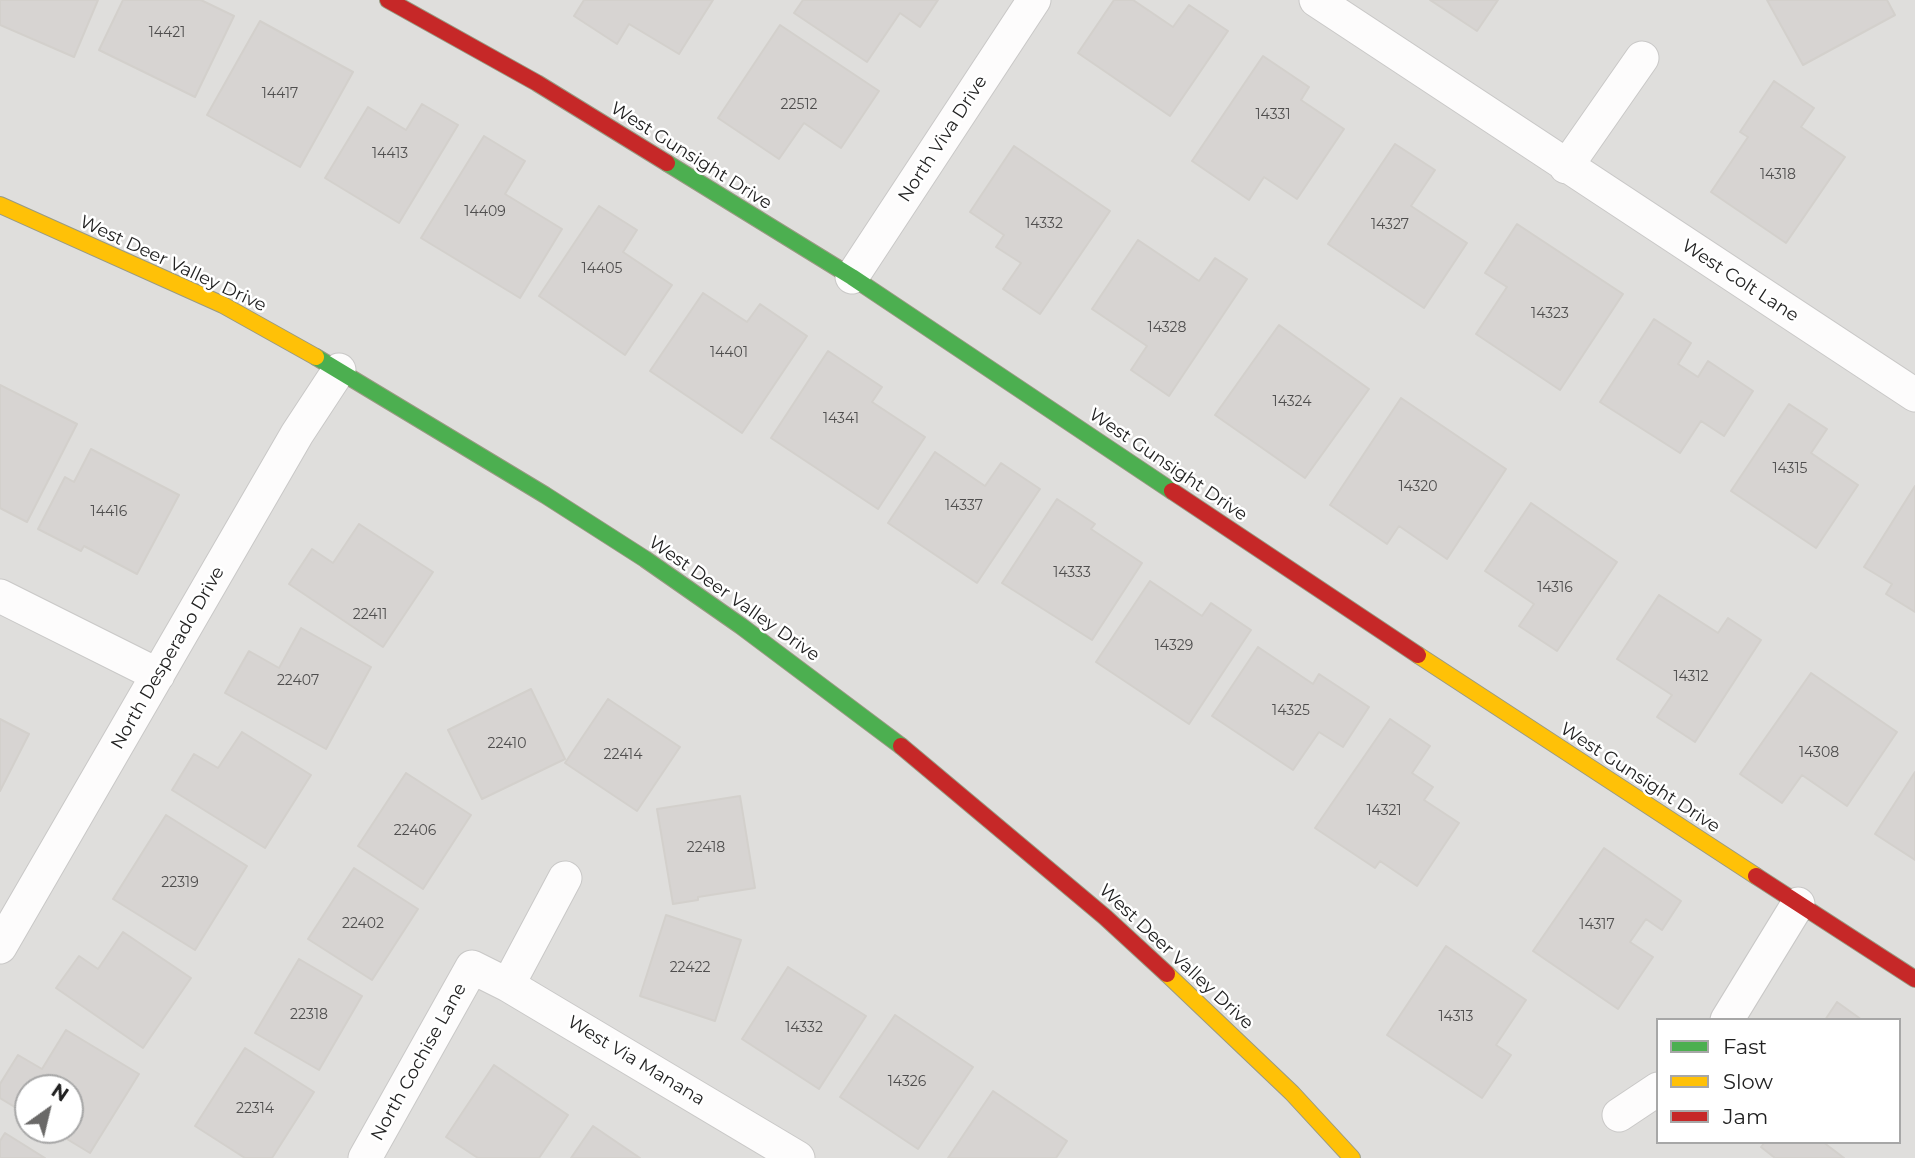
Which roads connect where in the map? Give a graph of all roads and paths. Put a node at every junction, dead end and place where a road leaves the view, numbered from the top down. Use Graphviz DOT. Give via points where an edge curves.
graph roads {
  1 [pos="388,0"];
  2 [pos="1034,0"];
  3 [pos="1316,0"];
  4 [pos="1642,58"];
  5 [pos="1566,167"];
  6 [pos="0,205"];
  7 [pos="852,277"];
  8 [pos="339,370"];
  9 [pos="1915,395"];
  10 [pos="0,596"];
  11 [pos="158,676"];
  12 [pos="565,878"];
  13 [pos="1798,904"];
  14 [pos="0,947"];
  15 [pos="472,967"];
  16 [pos="1915,979"];
  17 [pos="508,985"];
  18 [pos="1728,1018"];
  19 [pos="1656,1090"];
  20 [pos="1619,1115"];
  21 [pos="365,1158"];
  22 [pos="798,1158"];
  23 [pos="1352,1158"];
  1 -- 7 [label="street, West Gunsight Drive" via="537,83"];
  2 -- 7 [label="street, North Viva Drive"];
  3 -- 5 [label="street, West Colt Lane"];
  4 -- 5 [label="street"];
  5 -- 9 [label="street, West Colt Lane"];
  6 -- 8 [label="street, West Deer Valley Drive" via="223,305"];
  7 -- 13 [label="street, West Gunsight Drive"];
  8 -- 11 [label="street, North Desperado Drive" via="297,434"];
  8 -- 23 [label="street, West Deer Valley Drive" via="645,559 915,756 1189,993"];
  10 -- 11 [label="street"];
  11 -- 14 [label="street, North Desperado Drive"];
  12 -- 17 [label="street"];
  13 -- 16 [label="street, West Gunsight Drive"];
  13 -- 18 [label="street"];
  15 -- 17 [label="street, West Via Manana"];
  15 -- 21 [label="street, North Cochise Lane"];
  17 -- 22 [label="street, West Via Manana"];
  19 -- 20 [label="street"];
}
